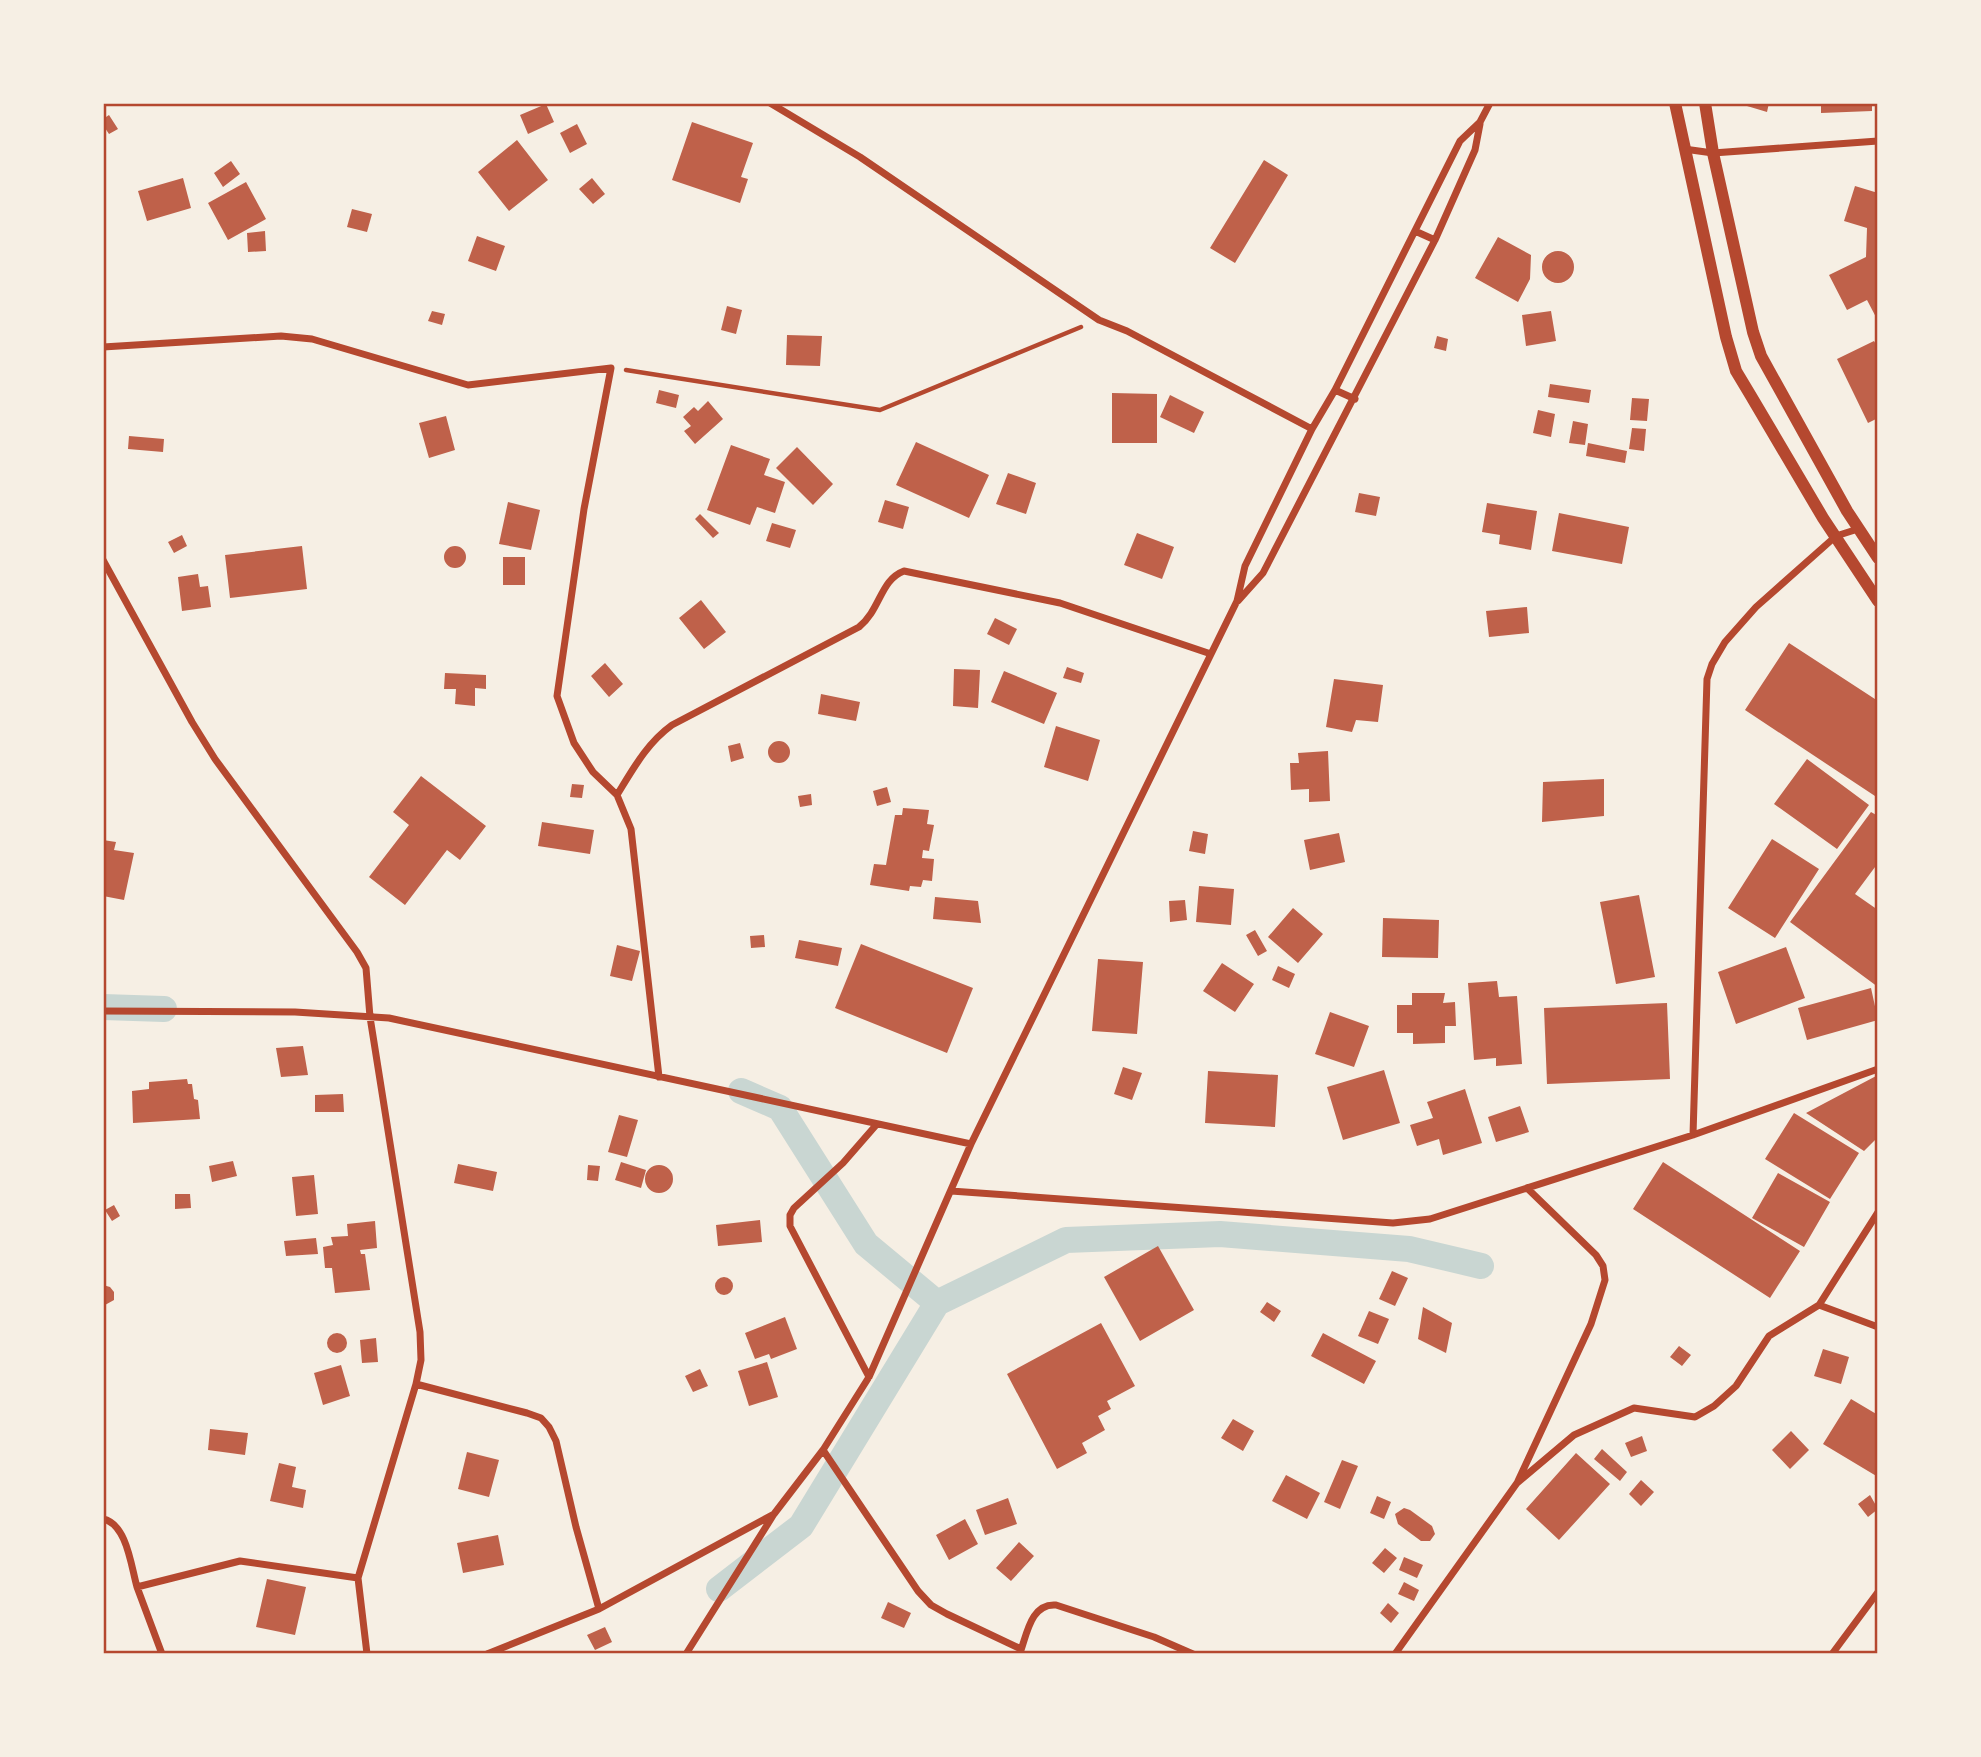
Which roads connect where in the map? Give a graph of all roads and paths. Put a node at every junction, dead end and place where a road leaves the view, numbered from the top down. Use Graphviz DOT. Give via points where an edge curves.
graph roads {
  1 [pos="771,103"];
  2 [pos="1490,103"];
  3 [pos="1675,103"];
  4 [pos="1705,103"];
  5 [pos="1480,122"];
  6 [pos="1878,141"];
  7 [pos="1684,149"];
  8 [pos="1713,153"];
  9 [pos="1415,231"];
  10 [pos="1435,240"];
  11 [pos="1099,320"];
  12 [pos="103,347"];
  13 [pos="611,368"];
  14 [pos="1335,390"];
  15 [pos="1354,399"];
  16 [pos="1312,429"];
  17 [pos="1858,529"];
  18 [pos="1836,536"];
  19 [pos="1878,558"];
  20 [pos="103,560"];
  21 [pos="1237,601"];
  22 [pos="1878,601"];
  23 [pos="1211,654"];
  24 [pos="617,795"];
  25 [pos="103,1011"];
  26 [pos="370,1017"];
  27 [pos="1878,1069"];
  28 [pos="659,1077"];
  29 [pos="877,1124"];
  30 [pos="1693,1135"];
  31 [pos="971,1144"];
  32 [pos="1527,1188"];
  33 [pos="951,1191"];
  34 [pos="1878,1212"];
  35 [pos="1819,1305"];
  36 [pos="1878,1327"];
  37 [pos="869,1377"];
  38 [pos="416,1384"];
  39 [pos="823,1450"];
  40 [pos="1517,1483"];
  41 [pos="774,1514"];
  42 [pos="103,1519"];
  43 [pos="358,1577"];
  44 [pos="137,1587"];
  45 [pos="1878,1592"];
  46 [pos="599,1609"];
  47 [pos="1021,1651"];
  48 [pos="162,1654"];
  49 [pos="367,1654"];
  50 [pos="487,1654"];
  51 [pos="686,1654"];
  52 [pos="1193,1654"];
  53 [pos="1395,1654"];
  54 [pos="1832,1654"];
  1 -- 11 [label="street" via="860,157"];
  2 -- 5 [label="street"];
  3 -- 7 [label="street"];
  4 -- 8 [label="street"];
  5 -- 9 [label="street" via="1460,141"];
  5 -- 10 [label="street" via="1475,150"];
  6 -- 8 [label="street"];
  7 -- 8 [label="street"];
  7 -- 18 [label="street" via="1736,370"];
  8 -- 17 [label="street" via="1760,356"];
  9 -- 10 [label="street"];
  9 -- 14 [label="street"];
  10 -- 15 [label="street"];
  11 -- 13 [label="path" via="880,410"];
  11 -- 16 [label="street"];
  12 -- 13 [label="street" via="312,339 468,385"];
  13 -- 24 [label="street" via="584,509 557,696 574,743 593,772"];
  14 -- 15 [label="street"];
  14 -- 16 [label="street"];
  15 -- 21 [label="street" via="1263,573"];
  16 -- 21 [label="street" via="1245,566"];
  17 -- 18 [label="street"];
  17 -- 19 [label="street"];
  18 -- 22 [label="street"];
  18 -- 30 [label="street" via="1756,607 1725,642 1707,679"];
  20 -- 26 [label="street" via="215,759 358,952 366,968"];
  21 -- 23 [label="street"];
  23 -- 24 [label="street" via="1060,603 904,571 892,577 869,619 859,626 660,734"];
  23 -- 31 [label="street"];
  24 -- 28 [label="street" via="631,829"];
  25 -- 26 [label="street"];
  26 -- 28 [label="street"];
  26 -- 38 [label="street" via="420,1332"];
  27 -- 30 [label="street"];
  28 -- 29 [label="street"];
  29 -- 31 [label="street"];
  29 -- 37 [label="street" via="794,1208 790,1220"];
  30 -- 32 [label="street"];
  31 -- 33 [label="street"];
  32 -- 33 [label="street" via="1430,1219 1393,1223"];
  32 -- 40 [label="street" via="1596,1255 1605,1280 1591,1324"];
  33 -- 37 [label="street"];
  34 -- 35 [label="street"];
  35 -- 36 [label="street"];
  35 -- 40 [label="street" via="1769,1336 1736,1386 1714,1406 1695,1417 1634,1408 1574,1435"];
  37 -- 39 [label="street"];
  38 -- 43 [label="street"];
  38 -- 46 [label="street" via="527,1413 549,1427"];
  39 -- 41 [label="street"];
  39 -- 47 [label="street" via="931,1605"];
  40 -- 53 [label="street"];
  41 -- 46 [label="street"];
  41 -- 51 [label="street"];
  42 -- 44 [label="street" via="121,1529"];
  43 -- 44 [label="street" via="240,1561"];
  43 -- 49 [label="street"];
  44 -- 48 [label="street"];
  45 -- 54 [label="street"];
  46 -- 50 [label="street"];
  47 -- 52 [label="street" via="1035,1614 1047,1604"];
}
